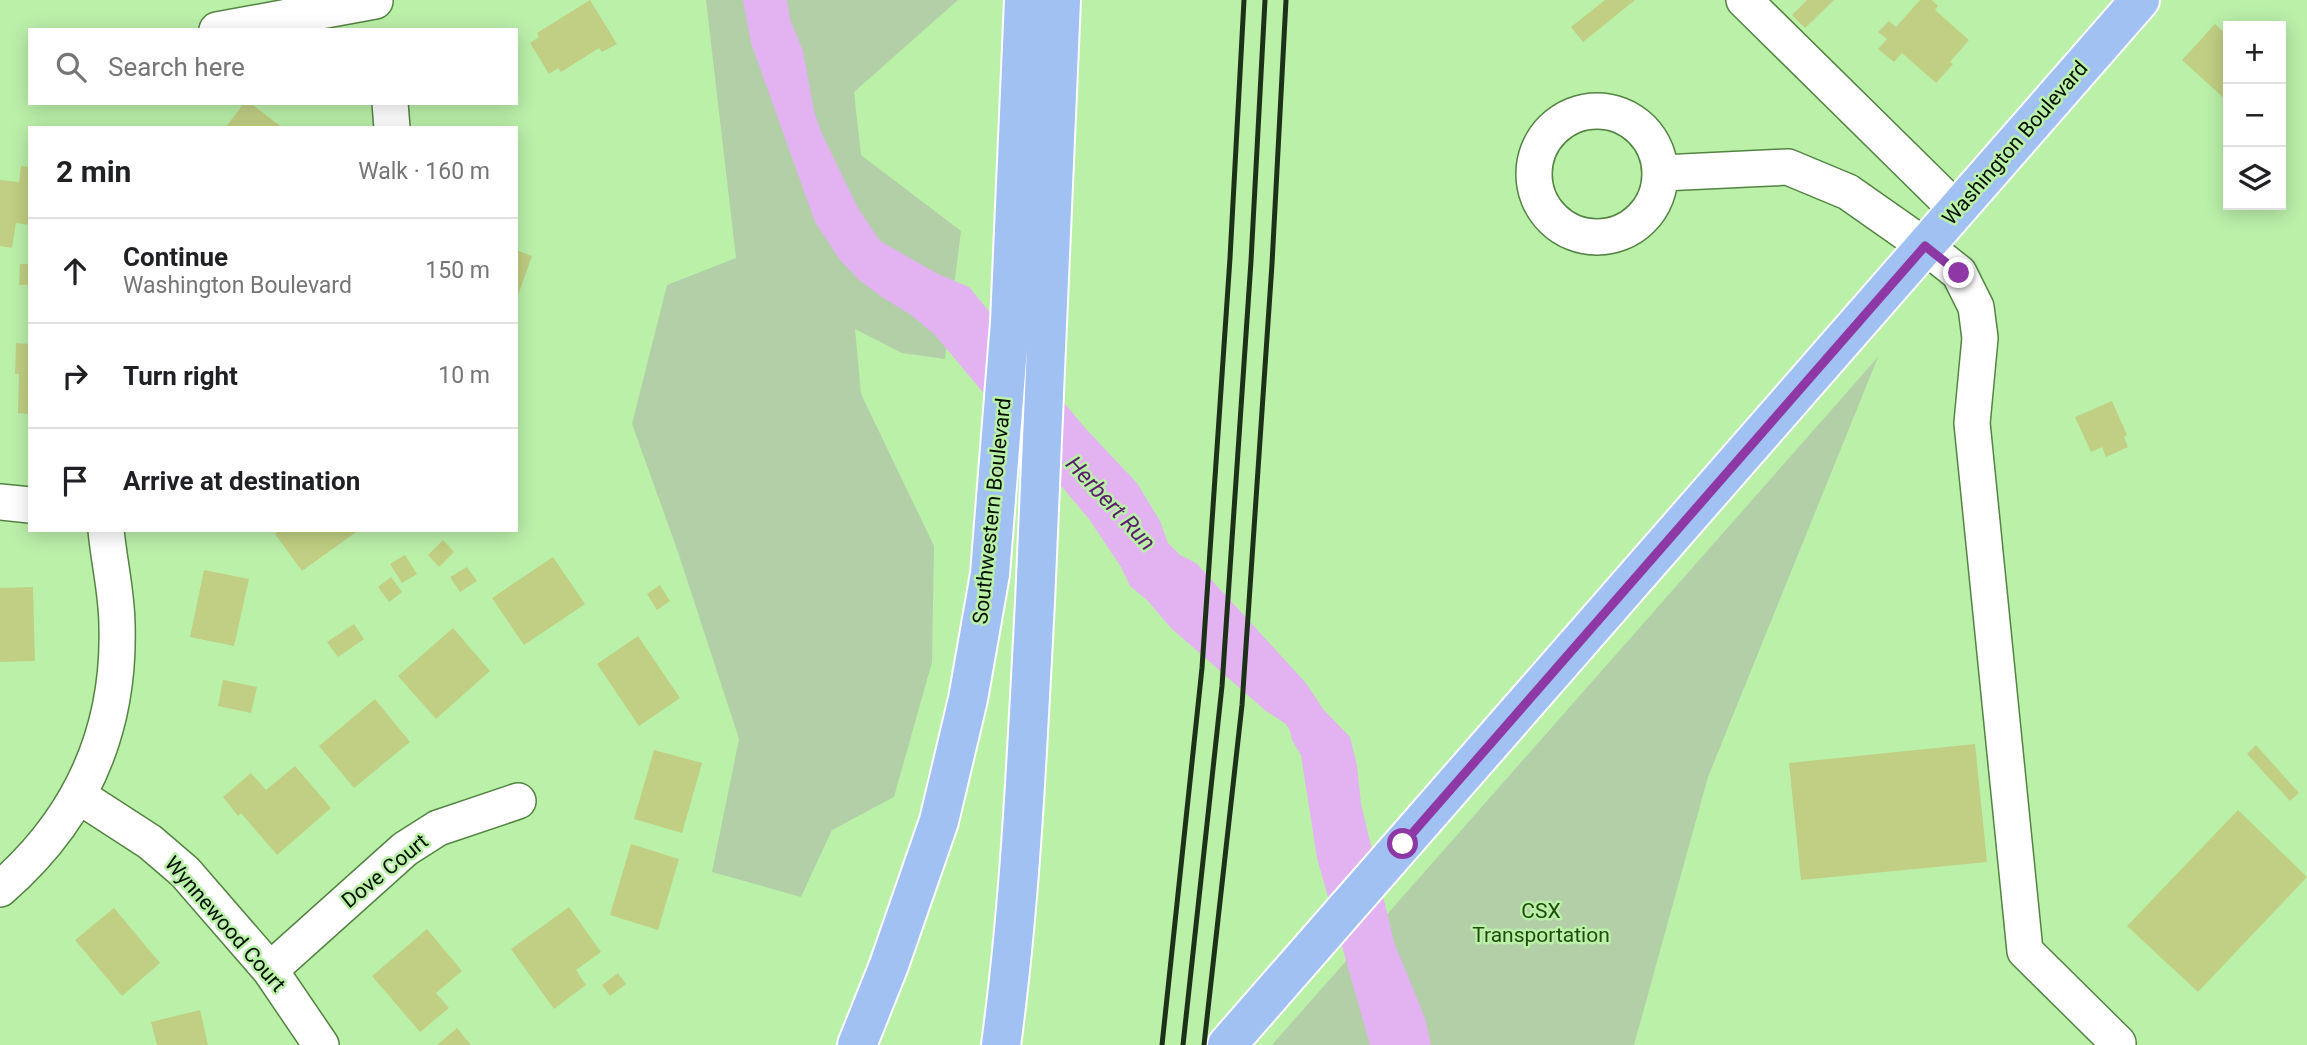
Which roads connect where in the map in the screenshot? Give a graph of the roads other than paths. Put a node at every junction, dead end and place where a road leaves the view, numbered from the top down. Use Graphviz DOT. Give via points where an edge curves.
graph roads {
  1 [pos="1024,0"];
  2 [pos="1060,0"];
  3 [pos="1744,0"];
  4 [pos="2140,0"];
  5 [pos="376,10"];
  6 [pos="233,28"];
  7 [pos="390,105"];
  8 [pos="392,126"];
  9 [pos="1662,173"];
  10 [pos="1957,210"];
  11 [pos="1925,246"];
  12 [pos="0,502"];
  13 [pos="28,505"];
  14 [pos="106,532"];
  15 [pos="79,796"];
  16 [pos="518,801"];
  17 [pos="0,889"];
  18 [pos="270,970"];
  19 [pos="2118,1043"];
  20 [pos="321,1045"];
  21 [pos="857,1045"];
  22 [pos="1001,1045"];
  23 [pos="1227,1045"];
  1 -- 21 [label="main road, Southwestern Boulevard" via="1010,322 990,574 943,807 890,965"];
  2 -- 22 [label="main road, Southwestern Boulevard" via="1024,814"];
  3 -- 10 [label="street"];
  4 -- 10 [label="main road, Washington Boulevard"];
  5 -- 6 [label="street"];
  7 -- 8 [label="street"];
  9 -- 11 [label="street" via="1788,167 1848,192"];
  10 -- 11 [label="main road, Washington Boulevard"];
  11 -- 19 [label="street" via="1959,273 1976,307 1980,338 1972,422 2025,951"];
  11 -- 23 [label="main road, Washington Boulevard"];
  12 -- 13 [label="street"];
  14 -- 15 [label="street" via="117,624 116,685 103,742"];
  15 -- 17 [label="street" via="50,836"];
  15 -- 18 [label="street, Wynnewood Court" via="150,842 185,872"];
  16 -- 18 [label="street, Dove Court" via="438,828 405,849"];
  18 -- 20 [label="street, Wynnewood Court"];
}
